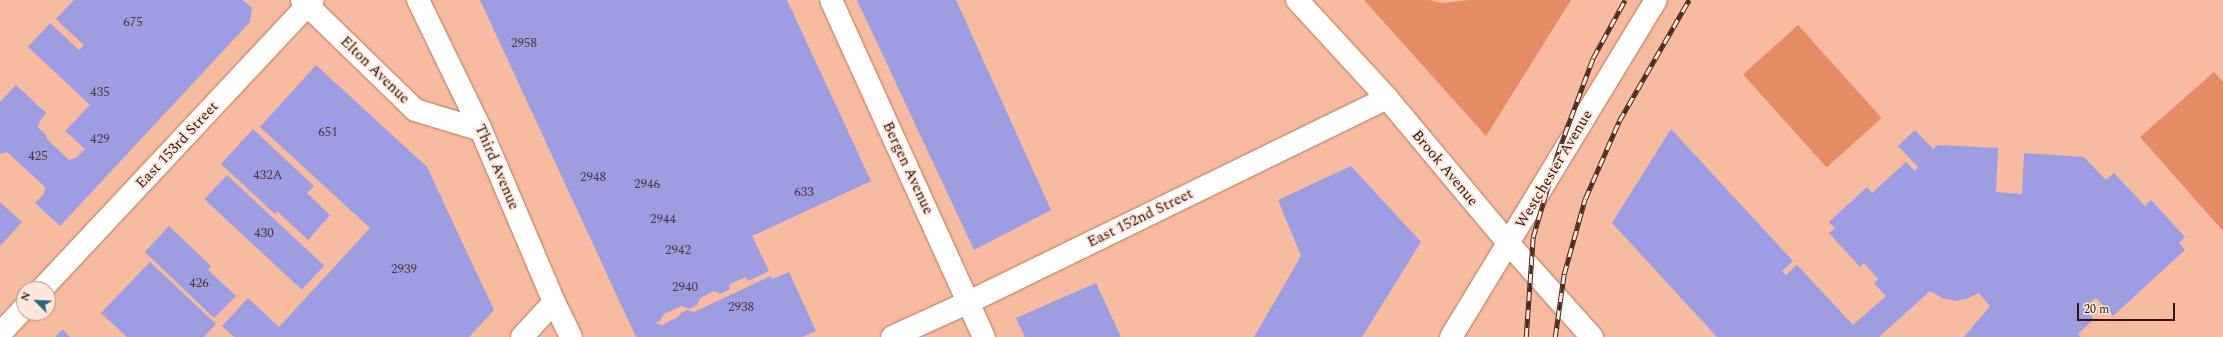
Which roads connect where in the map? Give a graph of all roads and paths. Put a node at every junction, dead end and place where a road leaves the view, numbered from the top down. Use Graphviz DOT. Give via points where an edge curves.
graph roads {
  1 [pos="418,0"];
  2 [pos="831,0"];
  3 [pos="1297,0"];
  4 [pos="1656,0"];
  5 [pos="307,2"];
  6 [pos="1387,98"];
  7 [pos="481,130"];
  8 [pos="1509,244"];
  9 [pos="49,281"];
  10 [pos="554,302"];
  11 [pos="969,302"];
  12 [pos="16,317"];
  13 [pos="0,334"];
  14 [pos="522,337"];
  15 [pos="572,337"];
  16 [pos="892,337"];
  17 [pos="984,337"];
  18 [pos="1451,337"];
  19 [pos="1592,337"];
  1 -- 7 [label="street, Third Avenue"];
  2 -- 11 [label="street, Bergen Avenue"];
  3 -- 6 [label="street, Brook Avenue"];
  4 -- 8 [label="street, Westchester Avenue"];
  5 -- 7 [label="street, Elton Avenue" via="415,110"];
  5 -- 9 [label="street, East 153rd Street"];
  6 -- 8 [label="street, Brook Avenue"];
  6 -- 11 [label="street, East 152nd Street"];
  7 -- 10 [label="street, Third Avenue"];
  8 -- 18 [label="street, Westchester Avenue"];
  8 -- 19 [label="street, Brook Avenue"];
  10 -- 14 [label="street"];
  10 -- 15 [label="street, Third Avenue"];
  11 -- 16 [label="street, East 152nd Street"];
  11 -- 17 [label="street, Bergen Avenue"];
  12 -- 13 [label="street"];
}
